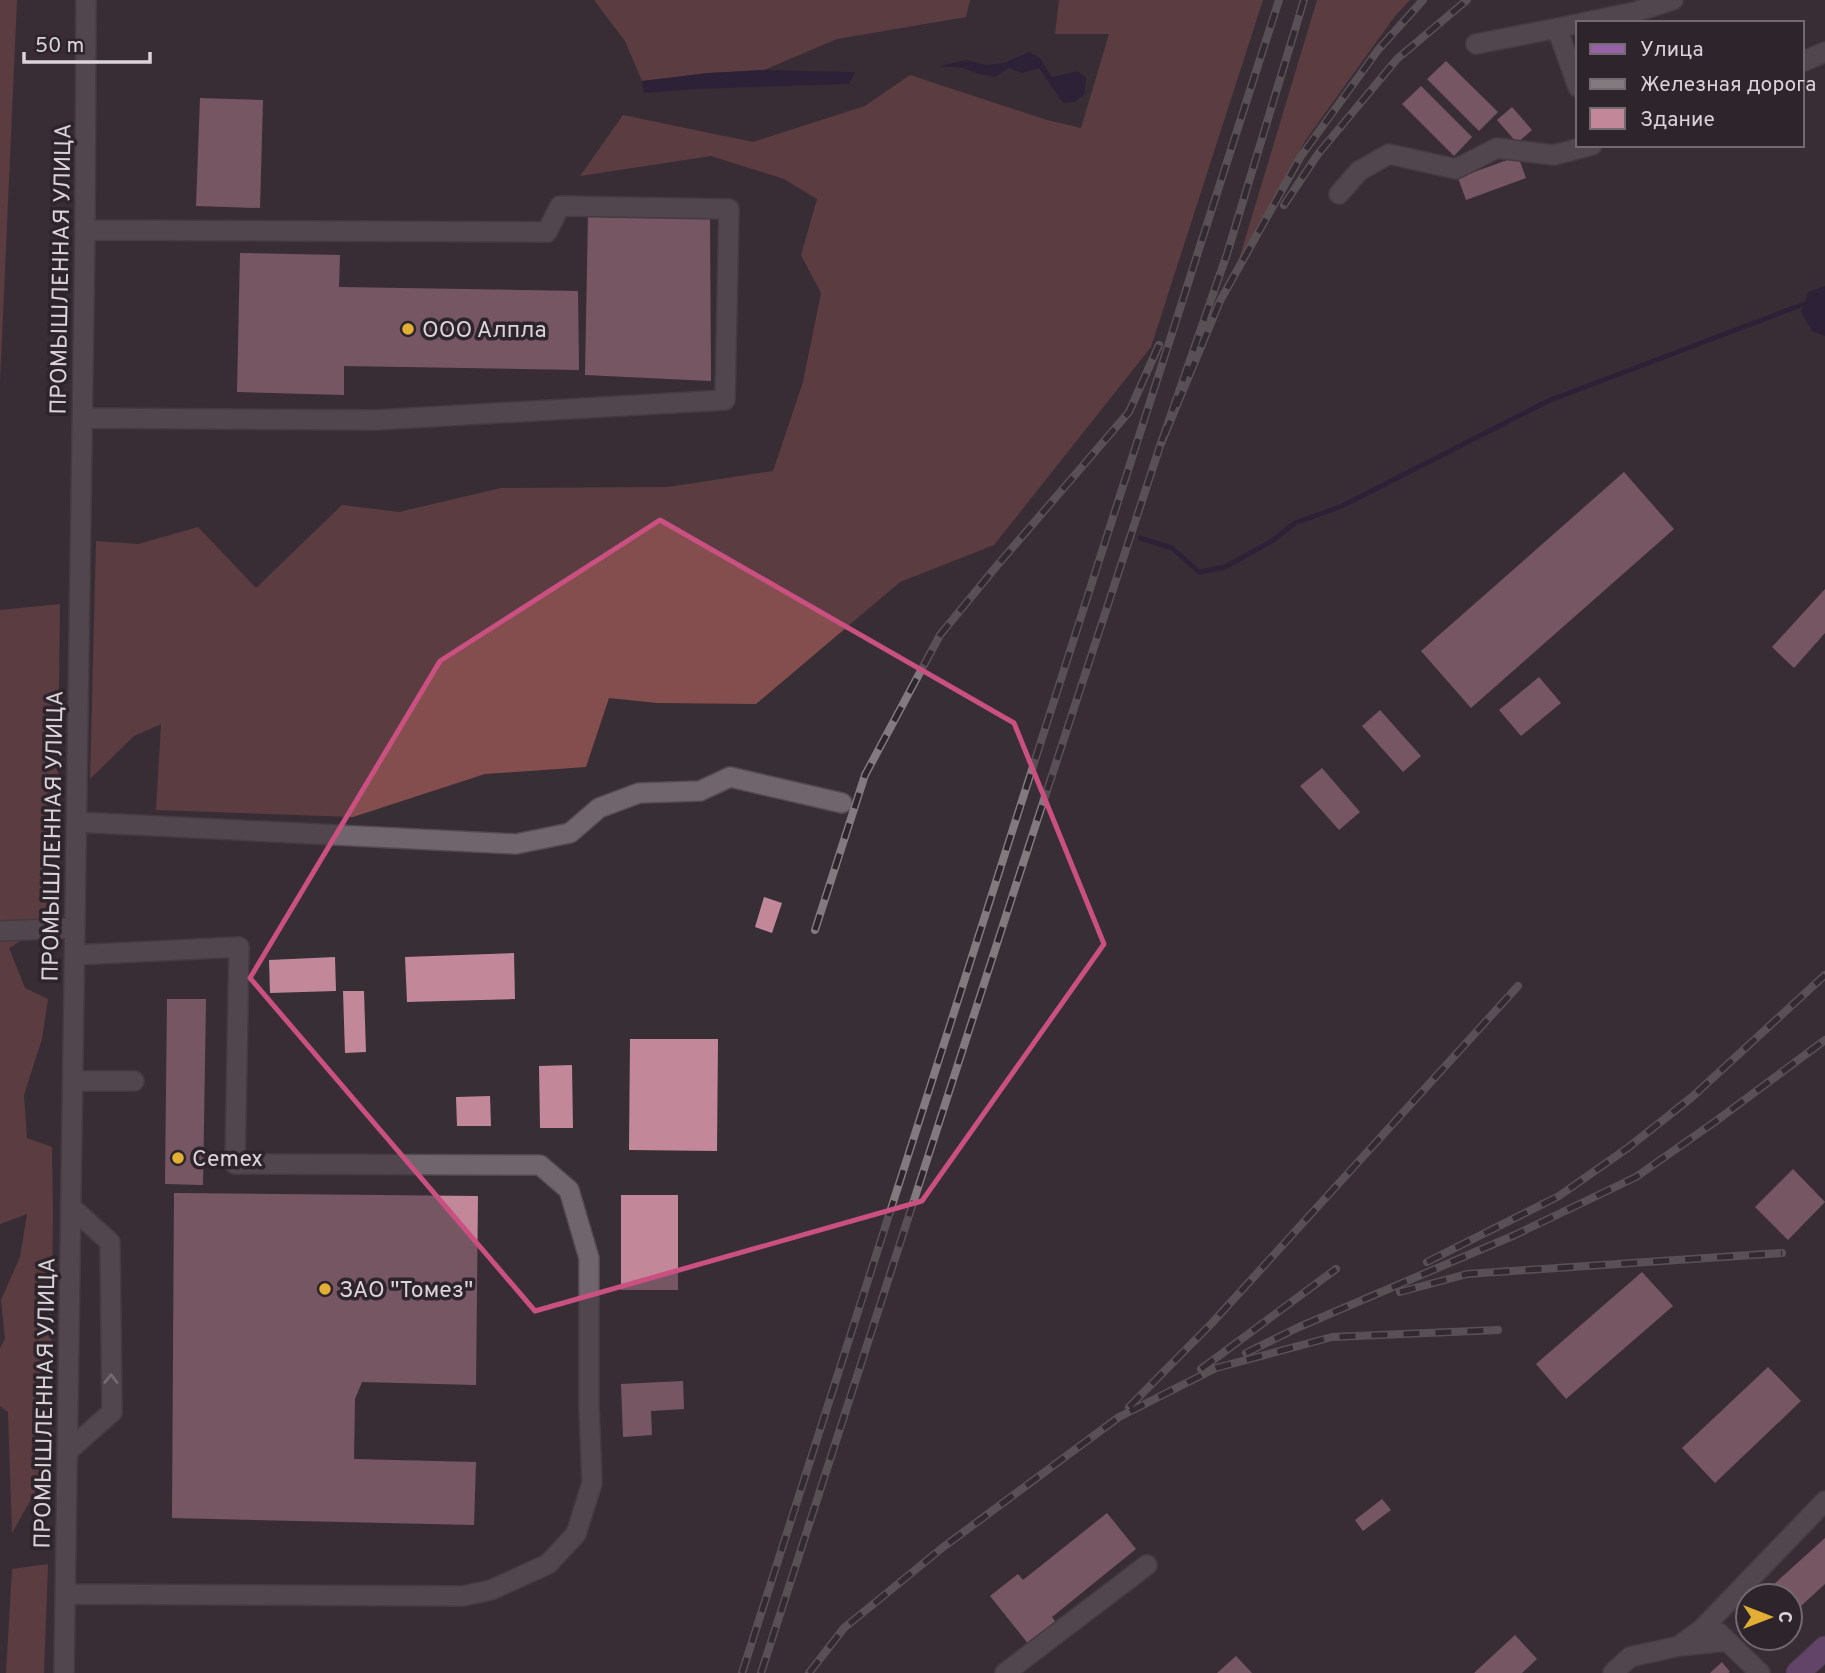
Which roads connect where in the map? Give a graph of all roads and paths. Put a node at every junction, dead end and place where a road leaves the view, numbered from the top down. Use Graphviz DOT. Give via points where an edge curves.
graph roads {
  1 [pos="86,0"];
  2 [pos="1673,0"];
  3 [pos="1590,21"];
  4 [pos="1576,24"];
  5 [pos="1557,28"];
  6 [pos="1476,44"];
  7 [pos="1825,52"];
  8 [pos="1804,61"];
  9 [pos="1576,81"];
  10 [pos="1584,147"];
  11 [pos="1339,194"];
  12 [pos="85,230"];
  13 [pos="83,418"];
  14 [pos="842,803"];
  15 [pos="77,821"];
  16 [pos="75,928"];
  17 [pos="0,931"];
  18 [pos="75,955"];
  19 [pos="73,1081"];
  20 [pos="134,1081"];
  21 [pos="71,1207"];
  22 [pos="68,1451"];
  23 [pos="1825,1501"];
  24 [pos="1147,1565"];
  25 [pos="66,1594"];
  26 [pos="1708,1622"];
  27 [pos="1727,1641"];
  28 [pos="1679,1646"];
  29 [pos="1825,1648"];
  30 [pos="64,1673"];
  31 [pos="1005,1673"];
  32 [pos="1613,1673"];
  33 [pos="1760,1673"];
  34 [pos="1798,1673"];
  1 -- 12 [label="street, ПРОМЫШЛЕННАЯ УЛИЦА"];
  2 -- 3 [label="street"];
  4 -- 5 [label="street"];
  5 -- 6 [label="street"];
  5 -- 9 [label="street"];
  7 -- 8 [label="street"];
  10 -- 11 [label="street" via="1554,155 1497,148 1456,169 1389,154 1359,171"];
  12 -- 13 [label="street, ПРОМЫШЛЕННАЯ УЛИЦА"];
  12 -- 13 [label="street" via="547,232 560,205 729,209 725,400 376,420"];
  13 -- 15 [label="street, ПРОМЫШЛЕННАЯ УЛИЦА"];
  14 -- 15 [label="street" via="730,777 700,790 639,793 599,808 570,833 516,844"];
  15 -- 16 [label="street, ПРОМЫШЛЕННАЯ УЛИЦА"];
  16 -- 17 [label="street"];
  16 -- 18 [label="street, ПРОМЫШЛЕННАЯ УЛИЦА"];
  18 -- 19 [label="street, ПРОМЫШЛЕННАЯ УЛИЦА"];
  18 -- 25 [label="street" via="239,947 235,1164 540,1165 569,1190 589,1258 592,1483 576,1534 548,1564 491,1590 463,1596"];
  19 -- 20 [label="street"];
  19 -- 21 [label="street, ПРОМЫШЛЕННАЯ УЛИЦА"];
  21 -- 22 [label="street, ПРОМЫШЛЕННАЯ УЛИЦА"];
  22 -- 21 [label="street, one-way" via="112,1412 110,1242"];
  22 -- 25 [label="street, ПРОМЫШЛЕННАЯ УЛИЦА"];
  23 -- 26 [label="street"];
  24 -- 31 [label="street"];
  25 -- 30 [label="street, ПРОМЫШЛЕННАЯ УЛИЦА"];
  26 -- 27 [label="street"];
  26 -- 28 [label="street"];
  27 -- 28 [label="street"];
  27 -- 33 [label="street"];
  28 -- 32 [label="street" via="1630,1657"];
  29 -- 34 [label="main road"];
}
